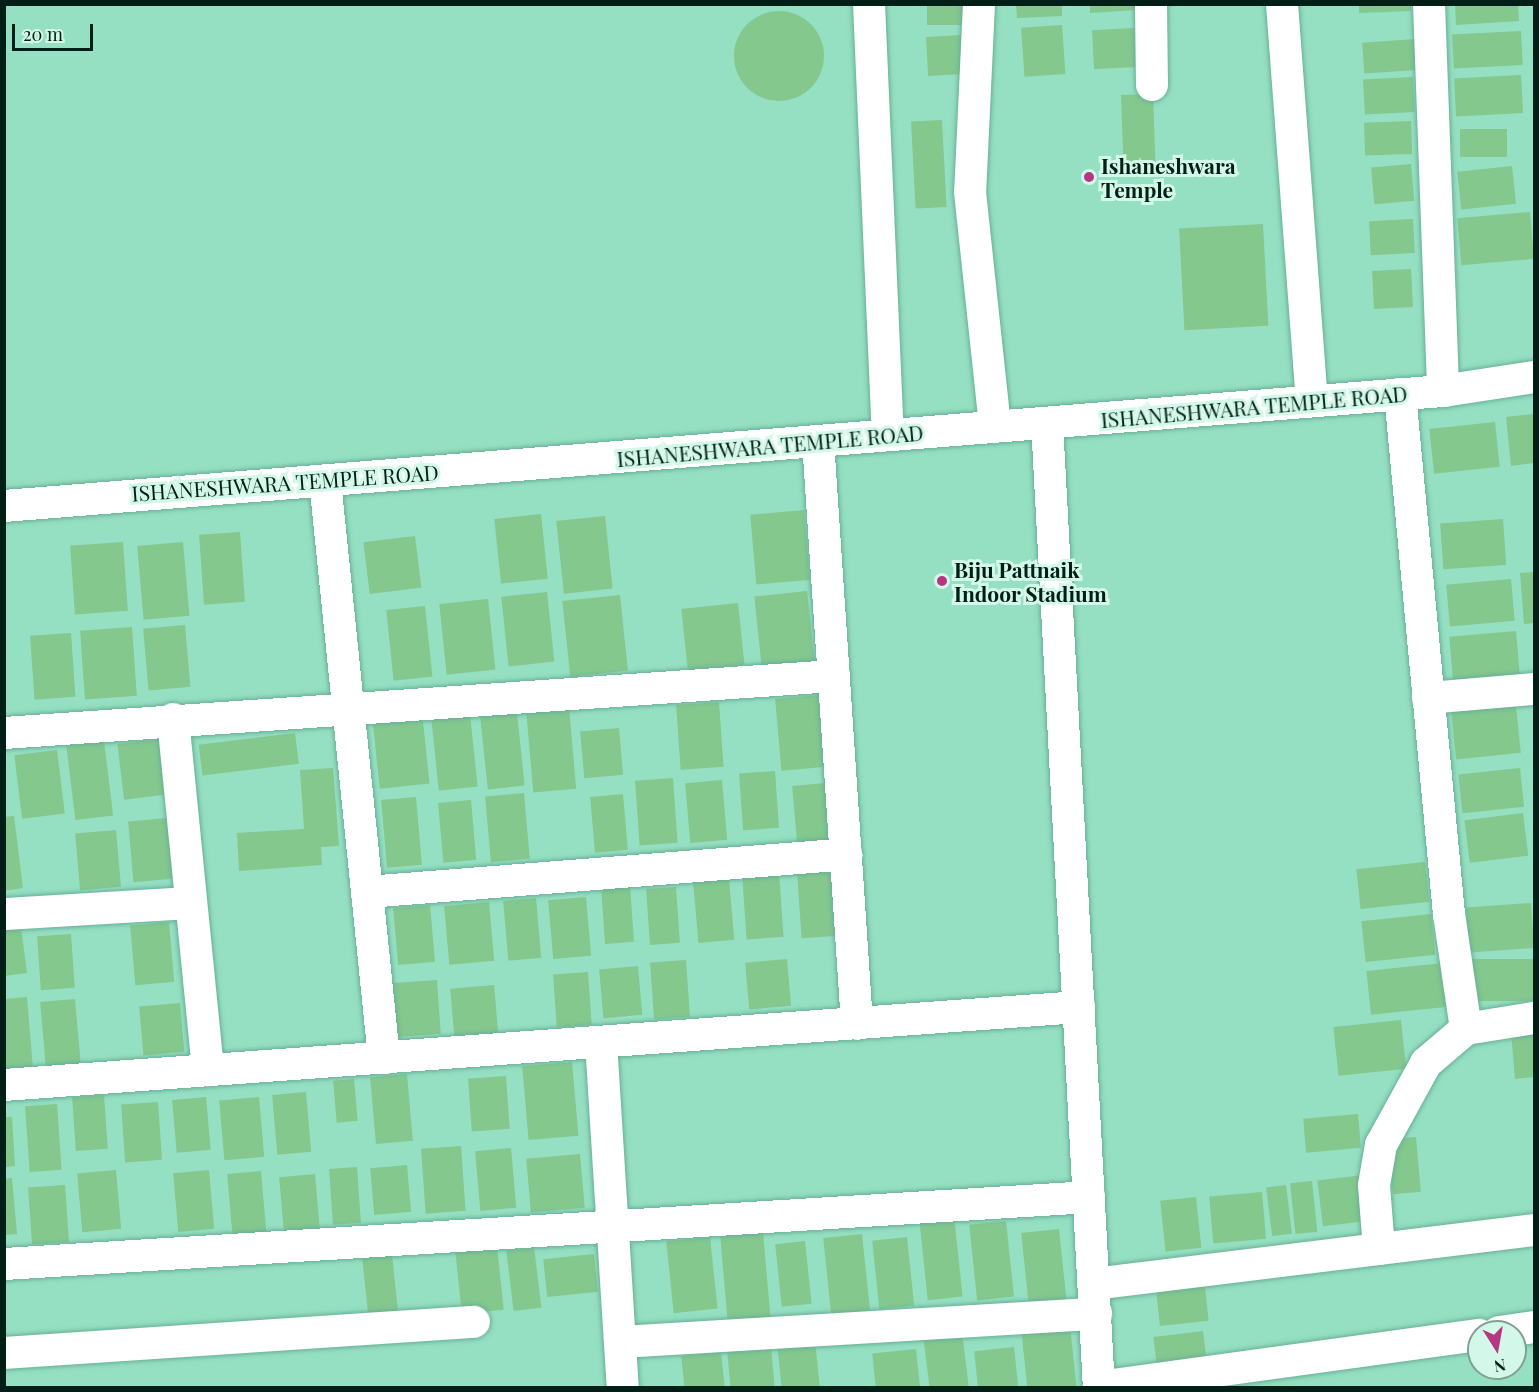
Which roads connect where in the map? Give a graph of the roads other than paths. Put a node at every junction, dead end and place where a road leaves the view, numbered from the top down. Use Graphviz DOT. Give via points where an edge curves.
graph roads {
  1 [pos="869,4"];
  2 [pos="979,4"];
  3 [pos="1151,4"];
  4 [pos="1282,4"];
  5 [pos="1429,4"];
  6 [pos="1152,85"];
  7 [pos="1534,377"];
  8 [pos="1443,390"];
  9 [pos="1400,394"];
  10 [pos="1312,401"];
  11 [pos="1047,423"];
  12 [pos="995,427"];
  13 [pos="888,435"];
  14 [pos="819,441"];
  15 [pos="325,481"];
  16 [pos="4,506"];
  17 [pos="834,676"];
  18 [pos="1534,689"];
  19 [pos="1428,698"];
  20 [pos="348,705"];
  21 [pos="173,719"];
  22 [pos="4,733"];
  23 [pos="846,854"];
  24 [pos="367,892"];
  25 [pos="191,903"];
  26 [pos="4,914"];
  27 [pos="1079,1007"];
  28 [pos="1534,1018"];
  29 [pos="857,1023"];
  30 [pos="1466,1029"];
  31 [pos="601,1042"];
  32 [pos="384,1058"];
  33 [pos="208,1070"];
  34 [pos="4,1085"];
  35 [pos="1089,1197"];
  36 [pos="613,1227"];
  37 [pos="1534,1230"];
  38 [pos="1379,1249"];
  39 [pos="4,1264"];
  40 [pos="1095,1299"];
  41 [pos="474,1322"];
  42 [pos="1467,1337"];
  43 [pos="620,1342"];
  44 [pos="4,1353"];
  45 [pos="1277,1375"];
  46 [pos="1099,1387"];
  47 [pos="623,1388"];
  1 -- 13 [label="street"];
  2 -- 12 [label="street" via="970,192"];
  3 -- 6 [label="street"];
  4 -- 10 [label="street"];
  5 -- 8 [label="street"];
  7 -- 8 [label="street, ISHANESHWARA TEMPLE ROAD"];
  8 -- 9 [label="street, ISHANESHWARA TEMPLE ROAD"];
  9 -- 10 [label="street, ISHANESHWARA TEMPLE ROAD"];
  9 -- 19 [label="street"];
  10 -- 11 [label="street, ISHANESHWARA TEMPLE ROAD"];
  11 -- 12 [label="street, ISHANESHWARA TEMPLE ROAD"];
  11 -- 27 [label="street"];
  12 -- 13 [label="street, ISHANESHWARA TEMPLE ROAD"];
  13 -- 14 [label="street, ISHANESHWARA TEMPLE ROAD"];
  14 -- 15 [label="street, ISHANESHWARA TEMPLE ROAD"];
  14 -- 17 [label="street"];
  15 -- 16 [label="street, ISHANESHWARA TEMPLE ROAD"];
  15 -- 20 [label="street"];
  17 -- 20 [label="street"];
  17 -- 23 [label="street"];
  18 -- 19 [label="street"];
  19 -- 30 [label="street"];
  20 -- 21 [label="street"];
  20 -- 24 [label="street"];
  21 -- 22 [label="street"];
  21 -- 25 [label="street"];
  23 -- 24 [label="street"];
  23 -- 29 [label="street"];
  24 -- 32 [label="street"];
  25 -- 26 [label="street"];
  25 -- 33 [label="street"];
  27 -- 29 [label="street"];
  27 -- 35 [label="street"];
  28 -- 30 [label="street"];
  29 -- 31 [label="street"];
  30 -- 38 [label="street" via="1426,1063 1381,1145 1374,1185"];
  31 -- 32 [label="street"];
  31 -- 36 [label="street"];
  32 -- 33 [label="street"];
  33 -- 34 [label="street"];
  35 -- 36 [label="street"];
  35 -- 40 [label="street"];
  36 -- 39 [label="street"];
  36 -- 43 [label="street"];
  37 -- 38 [label="street"];
  38 -- 40 [label="street"];
  40 -- 43 [label="street"];
  40 -- 46 [label="street"];
  41 -- 44 [label="street"];
  42 -- 45 [label="street"];
  43 -- 47 [label="street"];
  45 -- 46 [label="street"];
}
